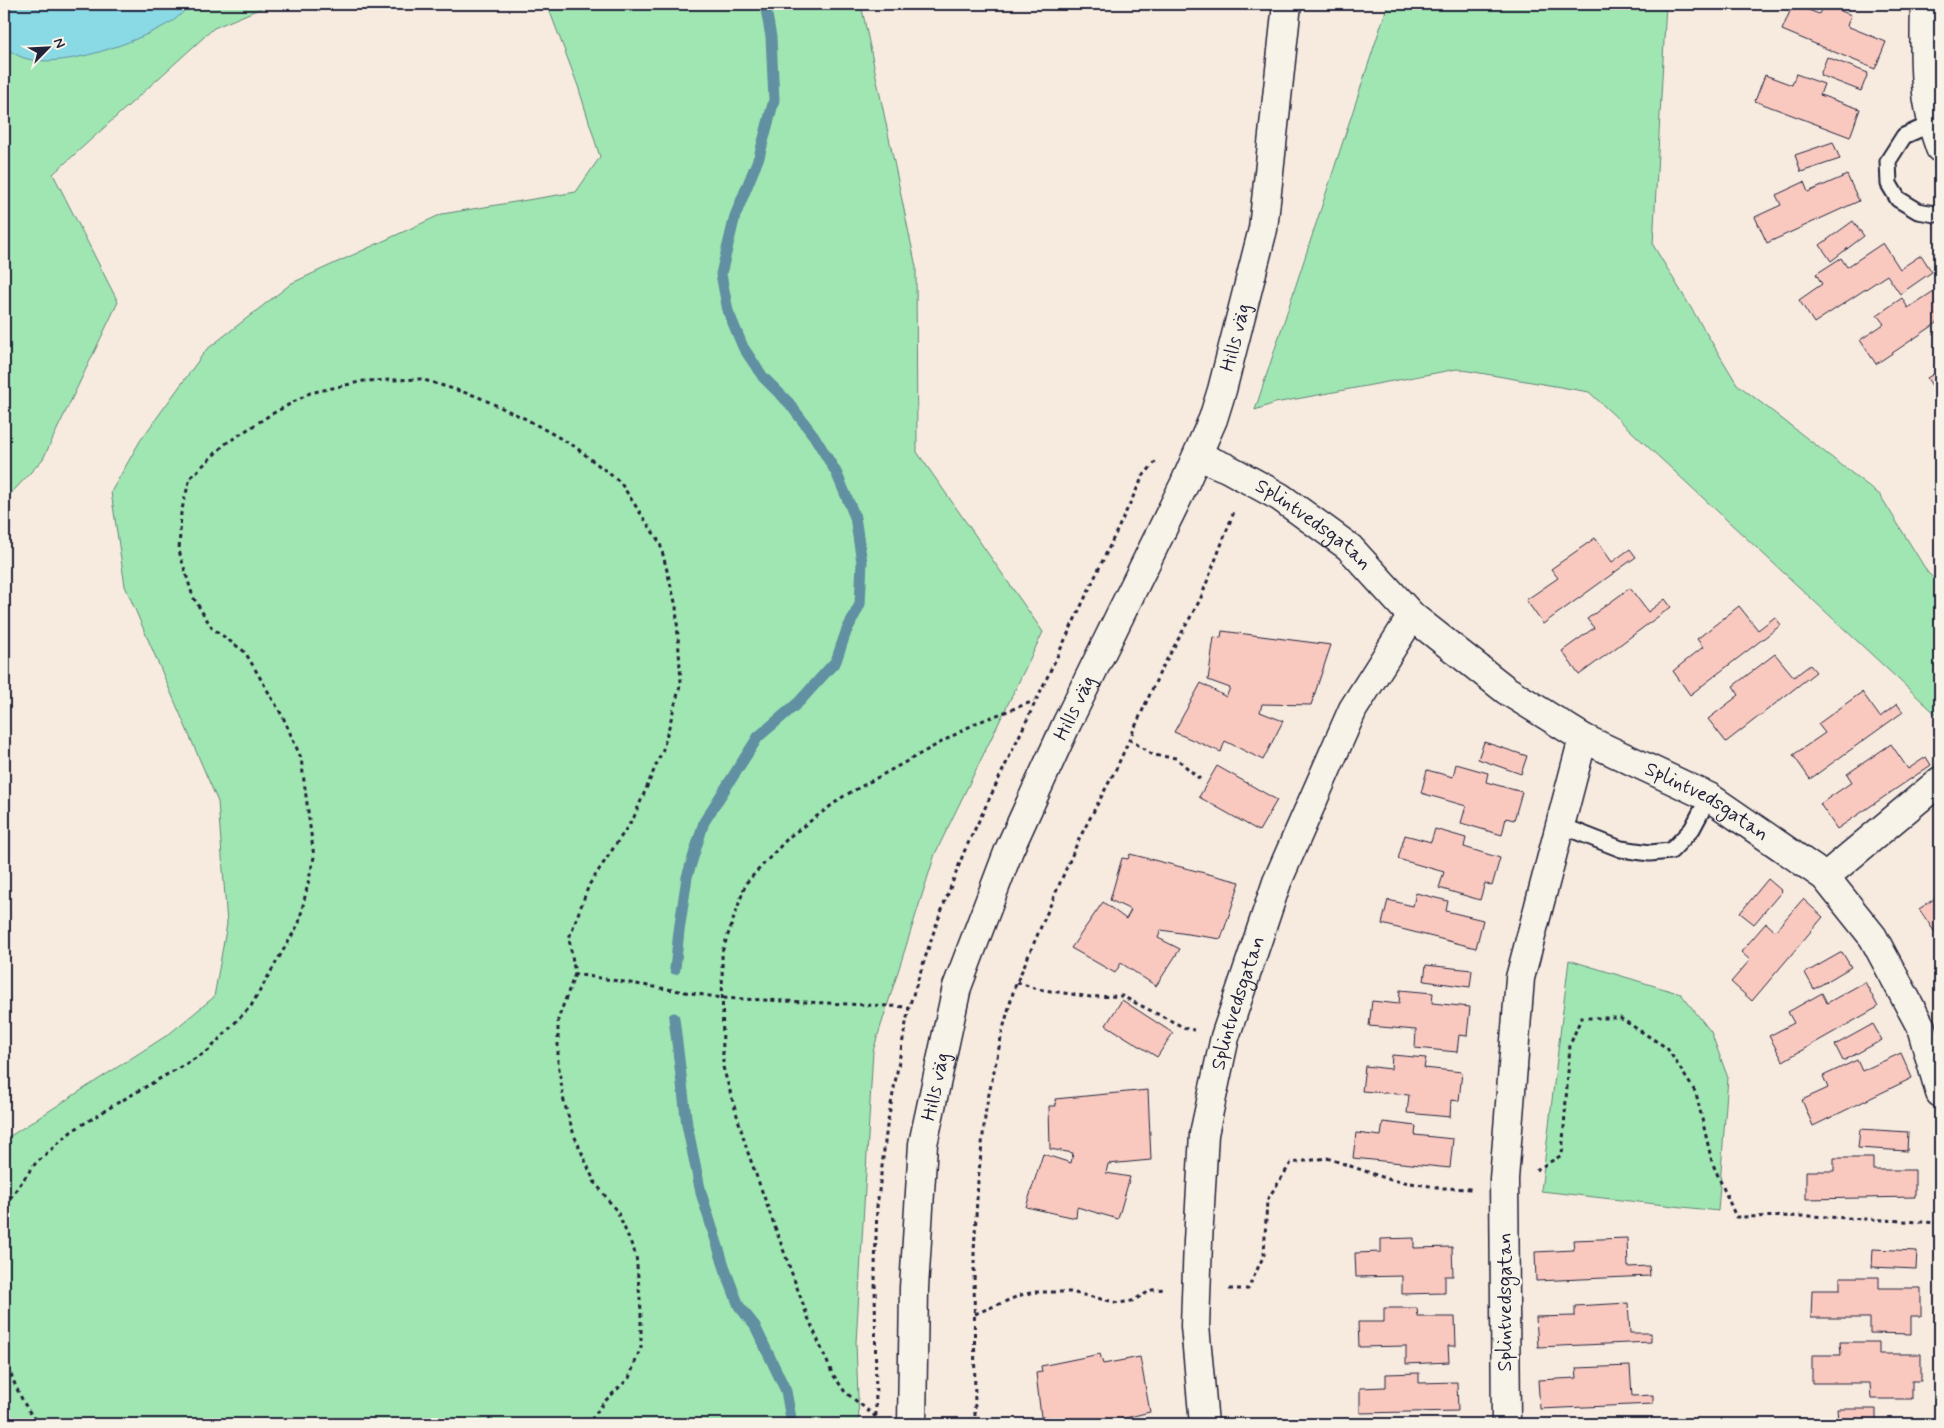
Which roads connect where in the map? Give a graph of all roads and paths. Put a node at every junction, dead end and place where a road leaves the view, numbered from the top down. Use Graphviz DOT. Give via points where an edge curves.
graph roads {
  1 [pos="1287,4"];
  2 [pos="1924,4"];
  3 [pos="1936,136"];
  4 [pos="1940,212"];
  5 [pos="1198,456"];
  6 [pos="1238,502"];
  7 [pos="1412,616"];
  8 [pos="1035,700"];
  9 [pos="1582,738"];
  10 [pos="1129,739"];
  11 [pos="1200,779"];
  12 [pos="1940,781"];
  13 [pos="1709,797"];
  14 [pos="1560,825"];
  15 [pos="1825,877"];
  16 [pos="575,974"];
  17 [pos="1017,982"];
  18 [pos="722,998"];
  19 [pos="909,1008"];
  20 [pos="1225,1037"];
  21 [pos="1940,1093"];
  22 [pos="4,1213"];
  23 [pos="4,1351"];
  24 [pos="876,1417"];
  25 [pos="39,1424"];
  26 [pos="588,1424"];
  27 [pos="912,1424"];
  28 [pos="975,1424"];
  29 [pos="1204,1424"];
  30 [pos="1506,1424"];
  1 -- 5 [label="street, Hills väg" via="1263,229 1222,390"];
  2 -- 3 [label="street" via="1924,74"];
  3 -- 4 [label="lane" via="1904,136 1888,161 1889,184 1898,199 1918,211"];
  5 -- 7 [label="street, Splintvedsgatan" via="1280,497 1349,547"];
  5 -- 27 [label="street, Hills väg" via="1009,850 957,987 923,1144 914,1288"];
  6 -- 10 [label="path" via="1200,600 1160,672"];
  7 -- 9 [label="street, Splintvedsgatan" via="1506,690"];
  7 -- 20 [label="street, Splintvedsgatan" via="1353,709 1277,882"];
  8 -- 18 [label="path" via="976,723 844,796 789,837 746,883 722,952"];
  9 -- 13 [label="street, Splintvedsgatan"];
  9 -- 14 [label="street, Splintvedsgatan"];
  10 -- 11 [label="path" via="1153,755 1176,758"];
  10 -- 17 [label="path" via="1079,838"];
  12 -- 15 [label="street"];
  13 -- 14 [label="lane" via="1692,829 1671,851 1621,850"];
  13 -- 15 [label="street, Splintvedsgatan"];
  14 -- 30 [label="street, Splintvedsgatan" via="1520,978 1504,1179"];
  15 -- 21 [label="street, Splintvedsgatan" via="1872,938 1921,1027"];
  16 -- 18 [label="path"];
  16 -- 22 [label="path" via="569,938 588,885 634,817 663,749 681,682 676,606 660,543 620,482 574,446 476,396 421,379 364,381 310,393 225,444 190,478 181,513 179,551 193,597 212,628 245,652 301,758 314,857 299,923 251,1006 208,1051 72,1131 34,1165 6,1204"];
  16 -- 26 [label="path" via="558,1019 558,1062 564,1102 594,1181 618,1213 636,1255 641,1310 641,1347 629,1378 605,1401"];
  17 -- 20 [label="path" via="1038,989 1091,997 1122,996 1187,1029"];
  17 -- 28 [label="path" via="986,1108 978,1181 974,1252"];
  18 -- 19 [label="path"];
  18 -- 24 [label="path" via="723,1067 747,1150 806,1315 832,1373 845,1392"];
  20 -- 29 [label="street, Splintvedsgatan" via="1204,1134 1198,1241 1196,1326"];
  23 -- 25 [label="path" via="7,1365 31,1415"];
}
